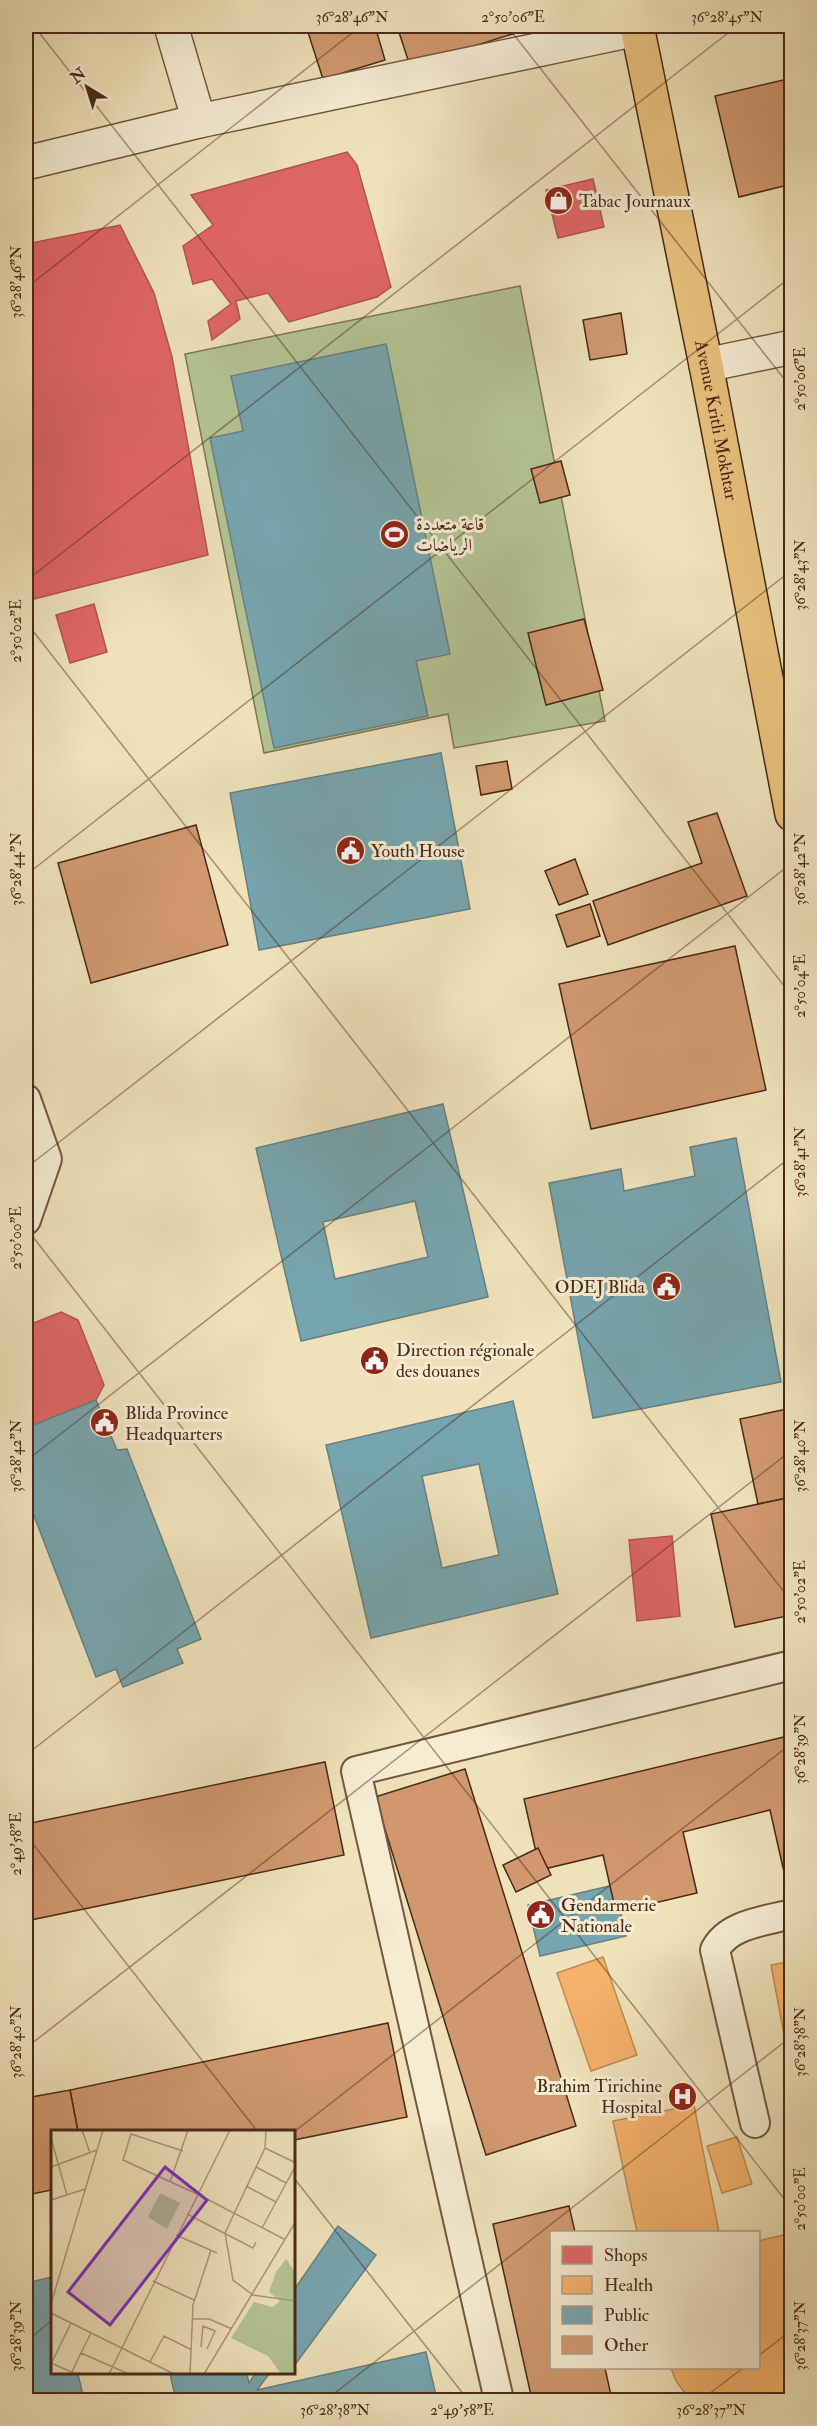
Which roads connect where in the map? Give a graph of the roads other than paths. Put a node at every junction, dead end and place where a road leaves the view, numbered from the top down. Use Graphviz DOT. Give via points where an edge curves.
graph roads {
  1 [pos="171,26"];
  2 [pos="637,27"];
  3 [pos="199,121"];
  4 [pos="26,163"];
  5 [pos="792,347"];
  6 [pos="706,365"];
  7 [pos="781,707"];
  8 [pos="792,814"];
  9 [pos="26,1099"];
  10 [pos="36,1163"];
  11 [pos="26,1220"];
  12 [pos="792,1665"];
  13 [pos="792,1914"];
  14 [pos="755,2122"];
  15 [pos="499,2400"];
  1 -- 3 [label="street"];
  2 -- 3 [label="street"];
  2 -- 6 [label="main road, Avenue Kritli Mokhtar"];
  3 -- 4 [label="street"];
  5 -- 6 [label="street"];
  6 -- 7 [label="main road, Avenue Kritli Mokhtar"];
  7 -- 8 [label="main road, Avenue Kritli Mokhtar"];
  9 -- 10 [label="lane"];
  10 -- 11 [label="lane"];
  12 -- 15 [label="lane" via="356,1771"];
  13 -- 14 [label="lane" via="736,1929 721,1938 715,1950"];
}
